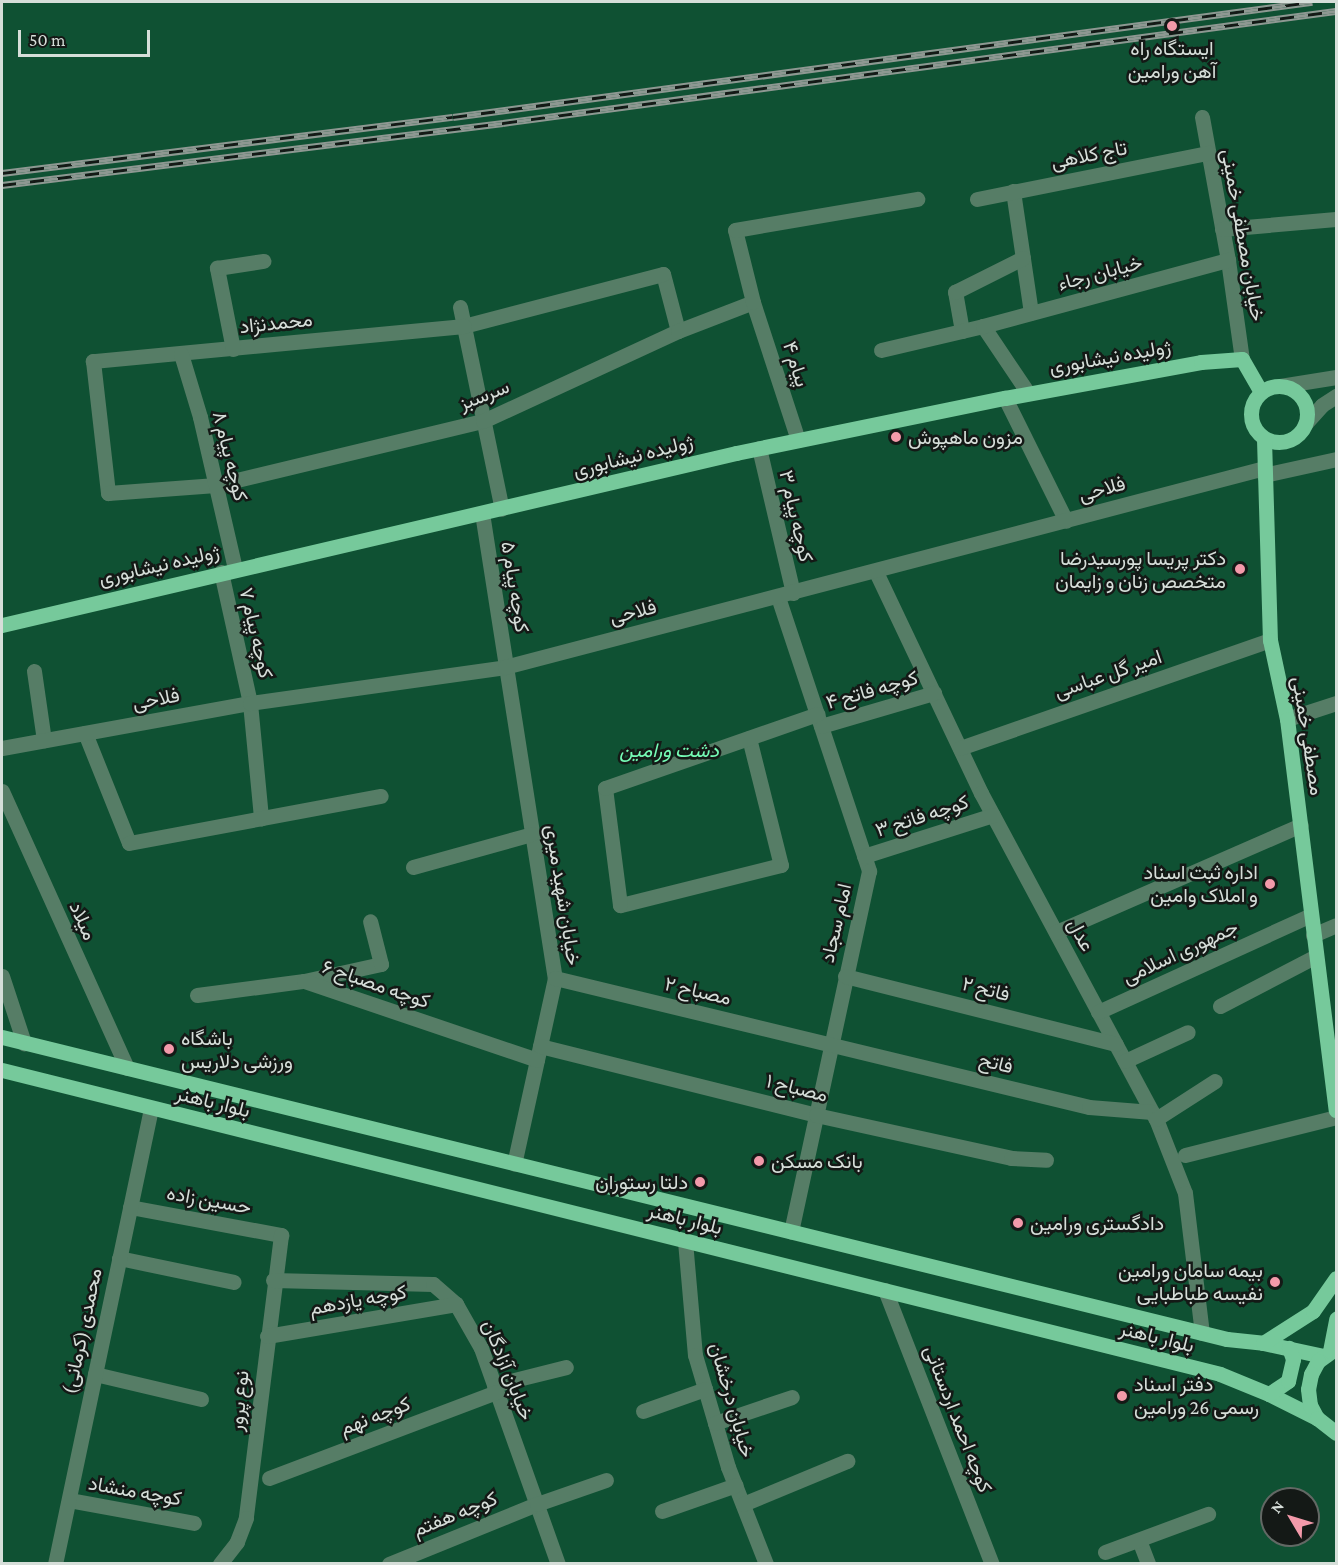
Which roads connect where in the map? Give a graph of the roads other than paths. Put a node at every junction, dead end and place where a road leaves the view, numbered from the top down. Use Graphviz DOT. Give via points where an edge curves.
graph roads {
  1 [pos="1202,117"];
  2 [pos="1208,153"];
  3 [pos="1013,191"];
  4 [pos="917,199"];
  5 [pos="977,199"];
  6 [pos="1336,219"];
  7 [pos="1222,229"];
  8 [pos="1023,258"];
  9 [pos="1228,260"];
  10 [pos="263,261"];
  11 [pos="753,302"];
  12 [pos="460,307"];
  13 [pos="1031,313"];
  14 [pos="464,326"];
  15 [pos="983,326"];
  16 [pos="678,331"];
  17 [pos="962,331"];
  18 [pos="233,349"];
  19 [pos="881,350"];
  20 [pos="181,354"];
  21 [pos="1242,359"];
  22 [pos="93,361"];
  23 [pos="1336,377"];
  24 [pos="1280,386"];
  25 [pos="1261,392"];
  26 [pos="1028,393"];
  27 [pos="1336,396"];
  28 [pos="1005,398"];
  29 [pos="483,421"];
  30 [pos="1305,424"];
  31 [pos="1264,439"];
  32 [pos="798,440"];
  33 [pos="759,448"];
  34 [pos="1336,459"];
  35 [pos="1264,472"];
  36 [pos="216,485"];
  37 [pos="502,509"];
  38 [pos="482,513"];
  39 [pos="1066,520"];
  40 [pos="228,570"];
  41 [pos="876,572"];
  42 [pos="786,595"];
  43 [pos="2,625"];
  44 [pos="1270,640"];
  45 [pos="505,667"];
  46 [pos="34,671"];
  47 [pos="934,693"];
  48 [pos="250,703"];
  49 [pos="1336,703"];
  50 [pos="1287,719"];
  51 [pos="819,720"];
  52 [pos="85,733"];
  53 [pos="749,738"];
  54 [pos="44,740"];
  55 [pos="2,748"];
  56 [pos="960,748"];
  57 [pos="2,791"];
  58 [pos="381,796"];
  59 [pos="993,815"];
  60 [pos="261,818"];
  61 [pos="1301,825"];
  62 [pos="532,834"];
  63 [pos="864,856"];
  64 [pos="413,867"];
  65 [pos="1311,915"];
  66 [pos="370,921"];
  67 [pos="1336,925"];
  68 [pos="1056,932"];
  69 [pos="1313,935"];
  70 [pos="1316,956"];
  71 [pos="2,976"];
  72 [pos="846,976"];
  73 [pos="555,978"];
  74 [pos="304,981"];
  75 [pos="197,995"];
  76 [pos="1220,1006"];
  77 [pos="1098,1012"];
  78 [pos="1188,1032"];
  79 [pos="2,1037"];
  80 [pos="24,1043"];
  81 [pos="831,1044"];
  82 [pos="1116,1044"];
  83 [pos="539,1053"];
  84 [pos="1125,1061"];
  85 [pos="127,1068"];
  86 [pos="2,1070"];
  87 [pos="1215,1081"];
  88 [pos="1335,1087"];
  89 [pos="151,1108"];
  90 [pos="1336,1110"];
  91 [pos="816,1115"];
  92 [pos="1154,1115"];
  93 [pos="1336,1118"];
  94 [pos="1185,1155"];
  95 [pos="1046,1160"];
  96 [pos="514,1164"];
  97 [pos="130,1207"];
  98 [pos="791,1232"];
  99 [pos="281,1235"];
  100 [pos="685,1241"];
  101 [pos="119,1258"];
  102 [pos="1336,1278"];
  103 [pos="273,1280"];
  104 [pos="234,1282"];
  105 [pos="885,1290"];
  106 [pos="456,1304"];
  107 [pos="1336,1319"];
  108 [pos="1202,1333"];
  109 [pos="267,1336"];
  110 [pos="1263,1343"];
  111 [pos="1289,1348"];
  112 [pos="1330,1352"];
  113 [pos="567,1367"];
  114 [pos="95,1374"];
  115 [pos="495,1389"];
  116 [pos="705,1389"];
  117 [pos="1269,1394"];
  118 [pos="792,1397"];
  119 [pos="201,1399"];
  120 [pos="643,1411"];
  121 [pos="715,1424"];
  122 [pos="1327,1427"];
  123 [pos="1336,1447"];
  124 [pos="847,1461"];
  125 [pos="269,1478"];
  126 [pos="606,1480"];
  127 [pos="736,1485"];
  128 [pos="69,1500"];
  129 [pos="537,1503"];
  130 [pos="743,1504"];
  131 [pos="662,1511"];
  132 [pos="1208,1514"];
  133 [pos="194,1523"];
  134 [pos="1139,1540"];
  135 [pos="1106,1552"];
  136 [pos="56,1563"];
  137 [pos="220,1563"];
  138 [pos="388,1563"];
  139 [pos="558,1563"];
  140 [pos="766,1563"];
  141 [pos="992,1563"];
  142 [pos="1148,1563"];
  1 -- 2 [label="street, خیابان مصطفی خمینی"];
  2 -- 3 [label="street, تاج کلاهی"];
  2 -- 7 [label="street, خیابان مصطفی خمینی"];
  3 -- 5 [label="street, تاج کلاهی"];
  3 -- 8 [label="street"];
  4 -- 11 [label="street, پیام ۴" via="735,230"];
  6 -- 7 [label="street"];
  7 -- 9 [label="street, خیابان مصطفی خمینی"];
  8 -- 13 [label="street"];
  8 -- 17 [label="street" via="955,292"];
  9 -- 13 [label="street, خیابان رجاء"];
  9 -- 21 [label="street, خیابان مصطفی خمینی"];
  10 -- 18 [label="street" via="217,268"];
  11 -- 16 [label="street, سرسبز"];
  11 -- 32 [label="street, پیام ۴"];
  12 -- 14 [label="street"];
  13 -- 15 [label="street, خیابان رجاء"];
  14 -- 16 [label="street, محمدنژاد" via="663,274"];
  14 -- 18 [label="street, محمدنژاد"];
  14 -- 29 [label="street"];
  15 -- 17 [label="street, خیابان رجاء"];
  15 -- 26 [label="street"];
  16 -- 29 [label="street, سرسبز"];
  17 -- 19 [label="street, خیابان رجاء"];
  18 -- 20 [label="street, محمدنژاد"];
  20 -- 22 [label="street, محمدنژاد"];
  20 -- 36 [label="street, کوچه پیام ۸"];
  21 -- 25 [label="main road"];
  21 -- 26 [label="main road, ژولیده نیشابوری" via="1201,362"];
  22 -- 36 [label="street, سرسبز" via="108,493"];
  23 -- 24 [label="street"];
  24 -- 25 [label="main road"];
  24 -- 30 [label="main road" via="1302,399 1306,406"];
  25 -- 31 [label="main road" via="1250,416"];
  26 -- 28 [label="main road, ژولیده نیشابوری"];
  27 -- 30 [label="street"];
  28 -- 32 [label="main road, ژولیده نیشابوری"];
  28 -- 39 [label="street"];
  29 -- 36 [label="street, سرسبز"];
  29 -- 37 [label="street"];
  30 -- 31 [label="main road" via="1293,439"];
  31 -- 35 [label="main road, مصطفی خمینی"];
  32 -- 33 [label="main road, ژولیده نیشابوری"];
  33 -- 37 [label="main road, ژولیده نیشابوری"];
  33 -- 42 [label="street, کوچه پیام ۳"];
  34 -- 35 [label="street, فلاحی"];
  35 -- 39 [label="street, فلاحی"];
  35 -- 44 [label="main road, مصطفی خمینی"];
  36 -- 40 [label="street, کوچه پیام ۸"];
  37 -- 38 [label="main road, ژولیده نیشابوری"];
  38 -- 40 [label="main road, ژولیده نیشابوری"];
  38 -- 45 [label="street, کوچه پیام ۵"];
  39 -- 41 [label="street, فلاحی"];
  40 -- 43 [label="main road, ژولیده نیشابوری"];
  40 -- 48 [label="street, کوچه پیام ۷"];
  41 -- 42 [label="street, فلاحی"];
  41 -- 47 [label="street, عدل"];
  42 -- 45 [label="street, فلاحی"];
  42 -- 51 [label="street, امام سجاد"];
  44 -- 50 [label="main road, مصطفی خمینی"];
  44 -- 56 [label="street, امیر گل عباسی"];
  45 -- 48 [label="street, فلاحی"];
  45 -- 62 [label="street, خیابان شهید میری"];
  46 -- 54 [label="street"];
  47 -- 51 [label="street, کوچه فاتح ۴"];
  47 -- 56 [label="street, عدل"];
  48 -- 52 [label="street, فلاحی"];
  48 -- 60 [label="street, کوچه پیام ۷"];
  49 -- 50 [label="street"];
  50 -- 61 [label="main road, مصطفی خمینی"];
  51 -- 53 [label="street, کوچه فاتح ۴"];
  51 -- 63 [label="street, امام سجاد"];
  52 -- 54 [label="street, فلاحی"];
  52 -- 60 [label="street" via="129,843"];
  53 -- 53 [label="street, کوچه فاتح ۴" via="605,788 620,905 781,865"];
  54 -- 55 [label="street, فلاحی"];
  56 -- 59 [label="street, عدل"];
  57 -- 85 [label="street, میلاد"];
  58 -- 60 [label="street"];
  59 -- 63 [label="street, کوچه فاتح ۳"];
  59 -- 68 [label="street, عدل"];
  61 -- 65 [label="main road, مصطفی خمینی"];
  61 -- 68 [label="street"];
  62 -- 64 [label="street"];
  62 -- 73 [label="street, خیابان شهید میری"];
  63 -- 72 [label="street, امام سجاد" via="869,871"];
  65 -- 69 [label="main road, مصطفی خمینی"];
  65 -- 77 [label="street, جمهوری اسلامی"];
  66 -- 74 [label="street" via="381,964"];
  67 -- 69 [label="street"];
  68 -- 77 [label="street, عدل"];
  69 -- 70 [label="main road, مصطفی خمینی"];
  70 -- 76 [label="street"];
  70 -- 88 [label="main road, مصطفی خمینی"];
  71 -- 80 [label="street"];
  72 -- 81 [label="street, امام سجاد"];
  72 -- 82 [label="street, فاتح ۲"];
  73 -- 81 [label="street, مصباح ۲"];
  73 -- 83 [label="street, خیابان شهید میری"];
  74 -- 75 [label="street, کوچه مصباح ۶"];
  74 -- 83 [label="street, کوچه مصباح ۶"];
  77 -- 82 [label="street, عدل"];
  78 -- 84 [label="street"];
  79 -- 80 [label="main road, بلوار باهنر"];
  80 -- 85 [label="main road, بلوار باهنر"];
  81 -- 91 [label="street, امام سجاد"];
  81 -- 92 [label="street, فاتح" via="1089,1107"];
  82 -- 84 [label="street, عدل"];
  83 -- 91 [label="street, مصباح ۱"];
  83 -- 96 [label="street, خیابان شهید میری"];
  84 -- 92 [label="street, عدل"];
  85 -- 96 [label="main road, بلوار باهنر"];
  86 -- 89 [label="main road, بلوار باهنر"];
  87 -- 92 [label="street"];
  88 -- 90 [label="main road, مصطفی خمینی"];
  89 -- 97 [label="street, محمدی (کرمانی)"];
  89 -- 100 [label="main road, بلوار باهنر"];
  91 -- 95 [label="street, مصباح ۱" via="1011,1158"];
  91 -- 98 [label="street, امام سجاد"];
  92 -- 108 [label="street, عدل" via="1185,1193"];
  93 -- 94 [label="street"];
  96 -- 98 [label="main road, بلوار باهنر"];
  97 -- 99 [label="street, حسین زاده"];
  97 -- 101 [label="street, محمدی (کرمانی)"];
  98 -- 108 [label="main road, بلوار باهنر"];
  99 -- 103 [label="street, نوع پرور"];
  100 -- 105 [label="main road, بلوار باهنر"];
  100 -- 116 [label="street, خیابان درخشان" via="695,1355"];
  101 -- 104 [label="street"];
  101 -- 114 [label="street, محمدی (کرمانی)"];
  102 -- 110 [label="main road" via="1313,1311"];
  103 -- 106 [label="street, خیابان آزادگان" via="433,1284"];
  103 -- 109 [label="street, نوع پرور"];
  105 -- 117 [label="main road, بلوار باهنر" via="1220,1374"];
  105 -- 141 [label="street, کوچه احمد اردستانی"];
  106 -- 109 [label="street, کوچه یازدهم"];
  106 -- 115 [label="street, خیابان آزادگان" via="481,1348"];
  107 -- 112 [label="main road"];
  108 -- 110 [label="main road, بلوار باهنر"];
  109 -- 137 [label="street, نوع پرور" via="244,1530"];
  110 -- 111 [label="main road, بلوار باهنر"];
  111 -- 112 [label="main road, بلوار باهنر"];
  111 -- 117 [label="main road" via="1293,1359 1288,1381"];
  112 -- 122 [label="main road" via="1311,1374 1308,1389 1310,1405"];
  113 -- 115 [label="street, کوچه نهم"];
  114 -- 119 [label="street"];
  114 -- 128 [label="street, محمدی (کرمانی)"];
  115 -- 125 [label="street, کوچه نهم"];
  115 -- 129 [label="street, خیابان آزادگان"];
  116 -- 120 [label="street"];
  116 -- 121 [label="street, خیابان درخشان"];
  117 -- 122 [label="main road, بلوار باهنر"];
  118 -- 121 [label="street"];
  121 -- 127 [label="street, خیابان درخشان"];
  122 -- 123 [label="main road"];
  124 -- 130 [label="street"];
  126 -- 129 [label="street, کوچه هفتم"];
  127 -- 130 [label="street, خیابان درخشان"];
  127 -- 131 [label="street"];
  128 -- 133 [label="street, کوچه منشاد"];
  128 -- 136 [label="street, محمدی (کرمانی)"];
  129 -- 138 [label="street, کوچه هفتم"];
  129 -- 139 [label="street, خیابان آزادگان"];
  130 -- 140 [label="street, خیابان درخشان"];
  132 -- 134 [label="street"];
  134 -- 135 [label="street"];
  134 -- 142 [label="street"];
}
